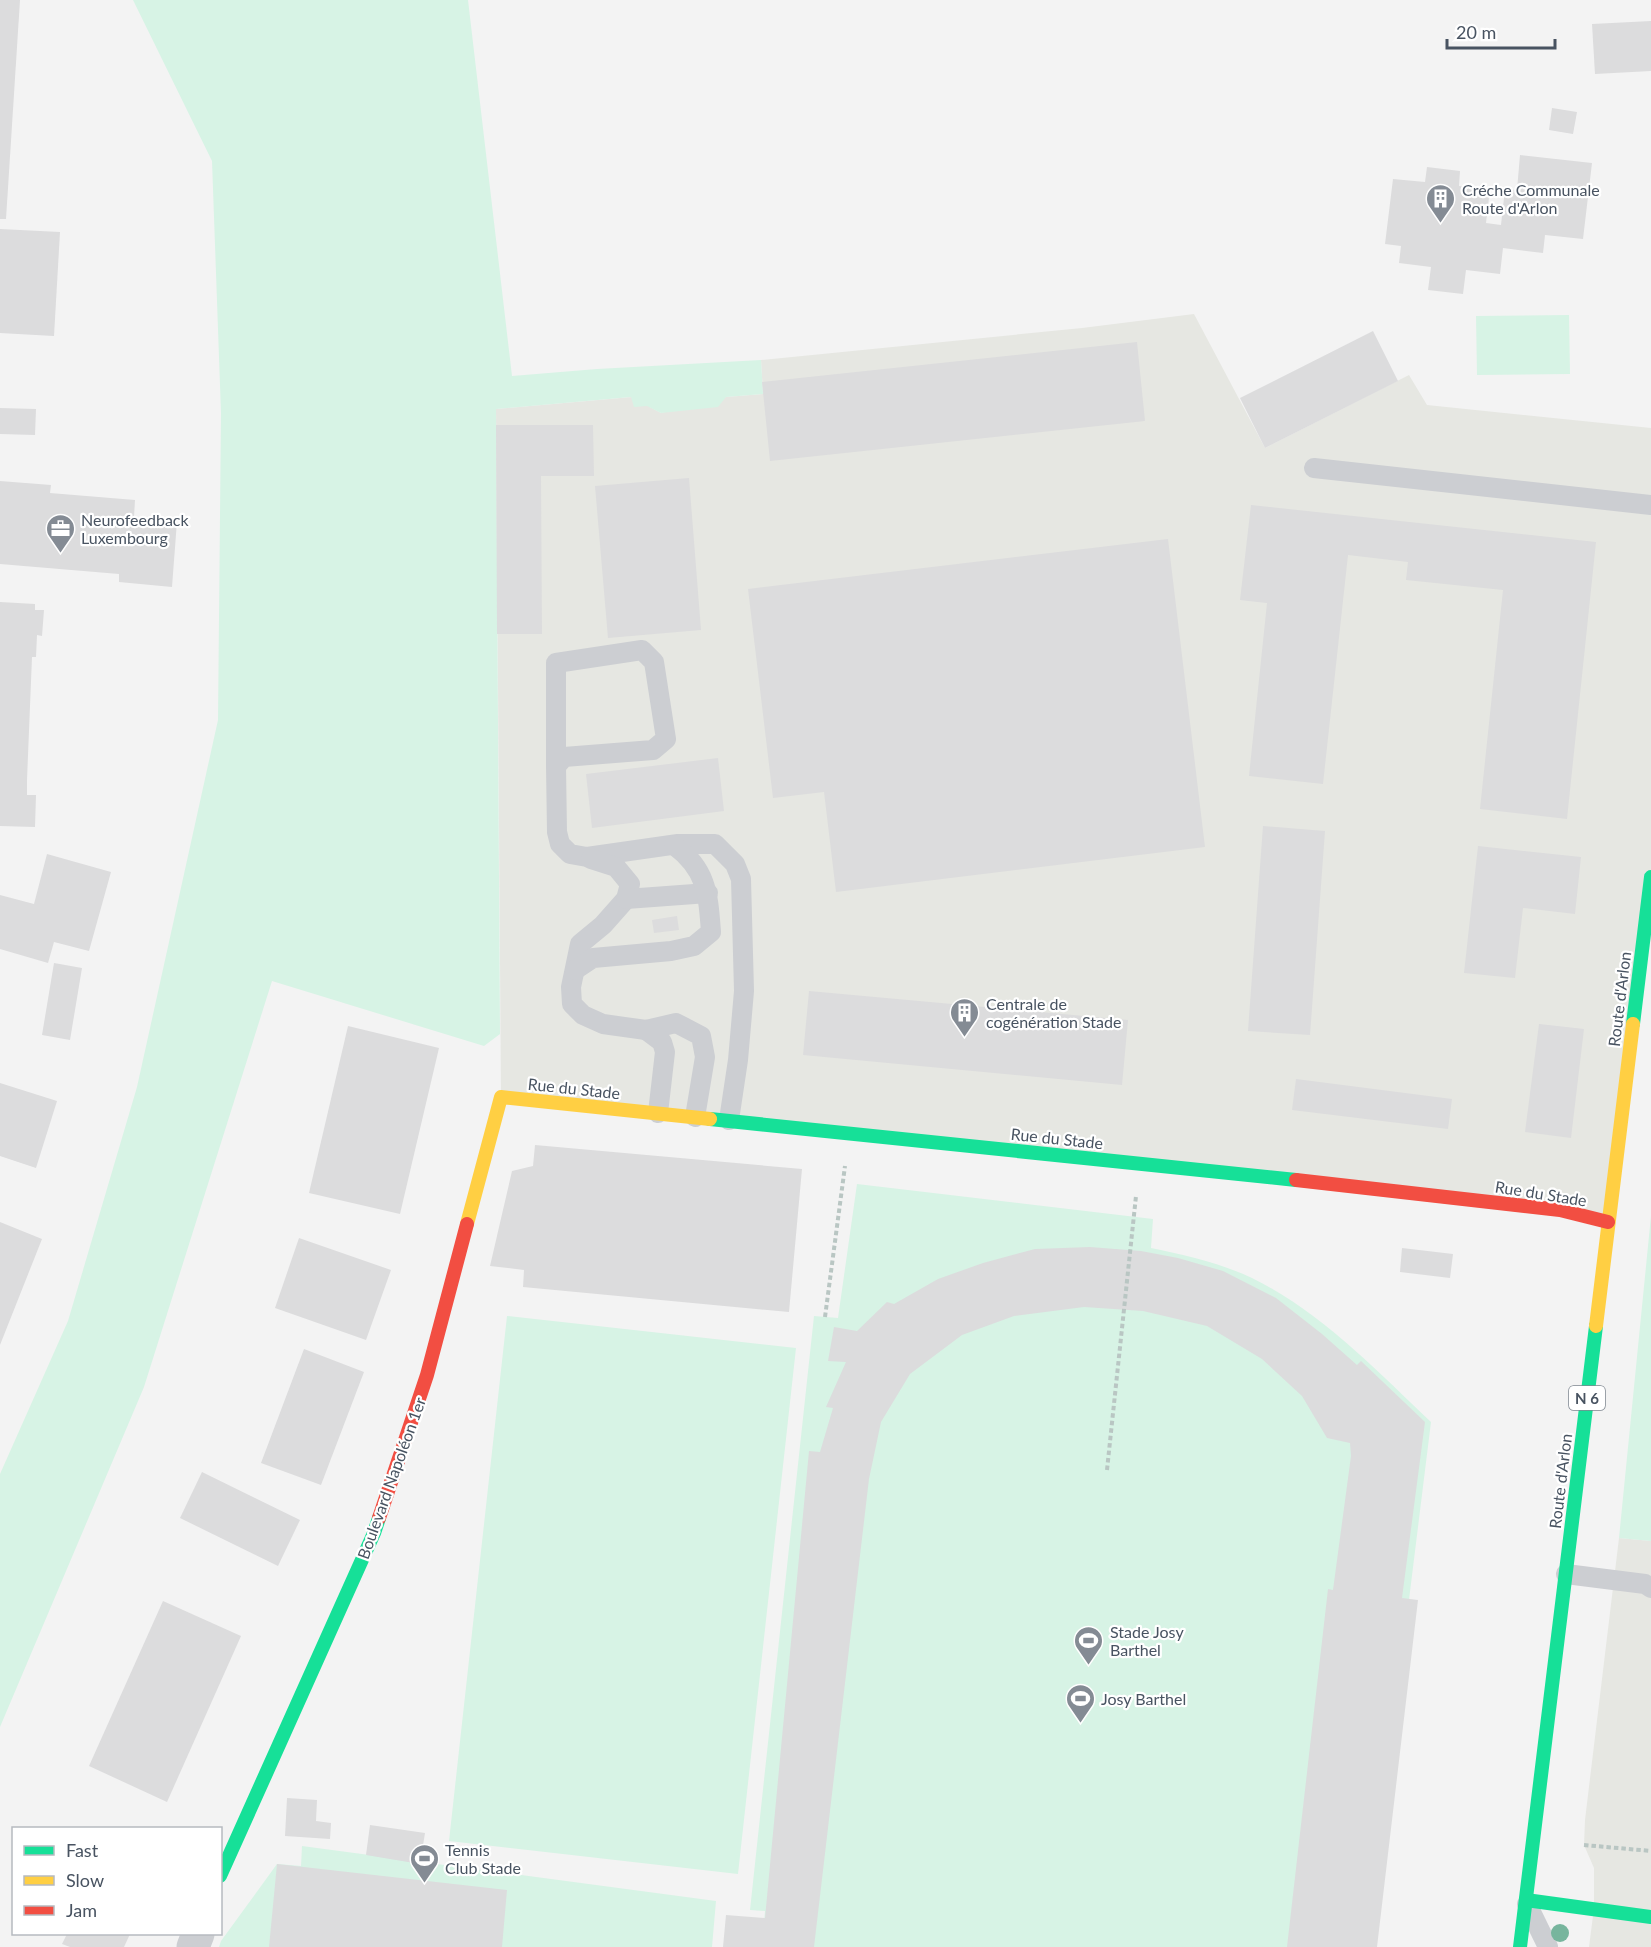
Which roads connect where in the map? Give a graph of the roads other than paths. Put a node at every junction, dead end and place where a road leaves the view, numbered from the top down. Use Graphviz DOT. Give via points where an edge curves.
graph roads {
  1 [pos="1314,468"];
  2 [pos="1651,505"];
  3 [pos="556,766"];
  4 [pos="674,845"];
  5 [pos="587,857"];
  6 [pos="1651,877"];
  7 [pos="708,893"];
  8 [pos="627,899"];
  9 [pos="575,970"];
  10 [pos="646,1030"];
  11 [pos="501,1097"];
  12 [pos="658,1113"];
  13 [pos="695,1117"];
  14 [pos="729,1120"];
  15 [pos="1608,1222"];
  16 [pos="1566,1574"];
  17 [pos="1651,1588"];
  18 [pos="222,1871"];
  19 [pos="1526,1900"];
  20 [pos="1651,1917"];
  21 [pos="1520,1947"];
  22 [pos="1548,1947"];
  1 -- 2 [label="lane"];
  3 -- 3 [label="lane" via="564,757 653,750 666,739 654,662 642,650 556,663"];
  3 -- 5 [label="lane" via="560,844 570,854"];
  4 -- 5 [label="lane"];
  4 -- 7 [label="lane" via="704,878"];
  4 -- 14 [label="lane" via="715,844 735,864 741,879 744,992"];
  5 -- 8 [label="lane" via="616,867 630,884"];
  6 -- 15 [label="street, Route d'Arlon / N 6"];
  7 -- 8 [label="lane"];
  7 -- 9 [label="lane" via="711,932 694,946 593,958"];
  8 -- 9 [label="lane" via="580,944"];
  9 -- 10 [label="lane" via="572,1004 583,1015 603,1024"];
  10 -- 12 [label="lane" via="662,1042 665,1052"];
  10 -- 13 [label="lane" via="676,1023 701,1036 705,1057"];
  11 -- 12 [label="street, Rue du Stade"];
  11 -- 18 [label="street, Boulevard Napoléon 1er" via="427,1375 374,1533"];
  12 -- 13 [label="street, Rue du Stade"];
  13 -- 14 [label="street, Rue du Stade"];
  14 -- 15 [label="street, Rue du Stade" via="1560,1210"];
  15 -- 16 [label="street, Route d'Arlon / N 6"];
  16 -- 17 [label="lane"];
  16 -- 19 [label="street, Route d'Arlon / N 6"];
  19 -- 20 [label="street"];
  19 -- 21 [label="street, Route d'Arlon / N 6"];
  19 -- 22 [label="lane"];
}
